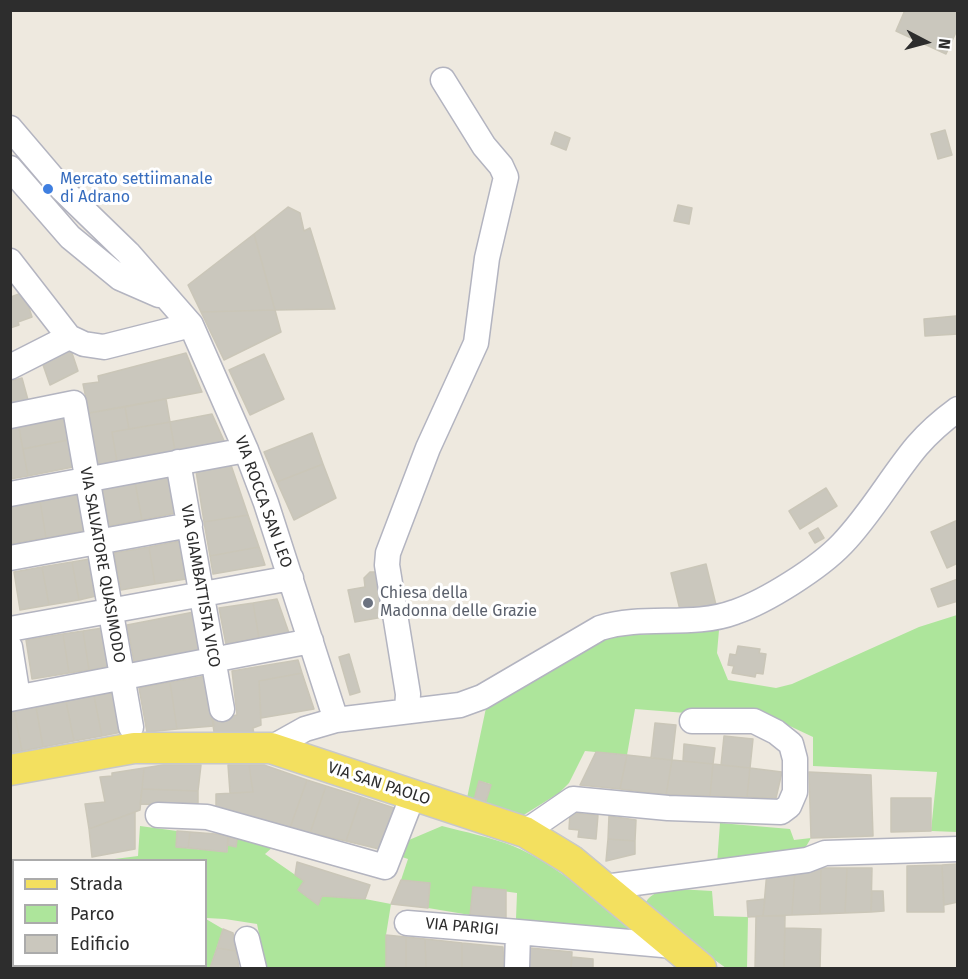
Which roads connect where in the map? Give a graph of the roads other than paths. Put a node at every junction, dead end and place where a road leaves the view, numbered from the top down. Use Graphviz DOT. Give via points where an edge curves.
graph roads {
  1 [pos="443,80"];
  2 [pos="10,128"];
  3 [pos="10,168"];
  4 [pos="10,261"];
  5 [pos="165,297"];
  6 [pos="191,325"];
  7 [pos="69,337"];
  8 [pos="10,367"];
  9 [pos="957,409"];
  10 [pos="10,416"];
  11 [pos="246,450"];
  12 [pos="178,462"];
  13 [pos="87,479"];
  14 [pos="10,494"];
  15 [pos="190,525"];
  16 [pos="98,542"];
  17 [pos="10,558"];
  18 [pos="291,578"];
  19 [pos="202,594"];
  20 [pos="110,610"];
  21 [pos="10,629"];
  22 [pos="311,641"];
  23 [pos="10,647"];
  24 [pos="214,660"];
  25 [pos="122,678"];
  26 [pos="14,698"];
  27 [pos="222,709"];
  28 [pos="407,711"];
  29 [pos="336,720"];
  30 [pos="692,721"];
  31 [pos="131,727"];
  32 [pos="271,748"];
  33 [pos="10,770"];
  34 [pos="413,795"];
  35 [pos="158,815"];
  36 [pos="525,832"];
  37 [pos="957,849"];
  38 [pos="605,887"];
  39 [pos="407,923"];
  40 [pos="518,932"];
  41 [pos="248,939"];
  42 [pos="674,946"];
  43 [pos="254,969"];
  44 [pos="517,969"];
  45 [pos="701,969"];
  1 -- 28 [label="street" via="506,177 487,258 476,343 428,448 388,553 408,694"];
  2 -- 5 [label="street, VIA ROCCA SAN LEO"];
  3 -- 5 [label="street, VIA ROCCA SAN LEO" via="70,237 120,278"];
  4 -- 7 [label="street"];
  5 -- 6 [label="street, VIA ROCCA SAN LEO"];
  6 -- 7 [label="street" via="104,347"];
  6 -- 11 [label="street, VIA ROCCA SAN LEO"];
  7 -- 8 [label="street"];
  9 -- 28 [label="street" via="918,445 842,544 765,598 711,618 617,622 600,628 482,697 460,705"];
  10 -- 13 [label="street, VIA SALVATORE QUASIMODO" via="74,402"];
  11 -- 12 [label="street"];
  11 -- 18 [label="street, VIA ROCCA SAN LEO"];
  12 -- 13 [label="street"];
  12 -- 15 [label="street, VIA GIAMBATTISTA VICO"];
  13 -- 14 [label="street"];
  13 -- 16 [label="street, VIA SALVATORE QUASIMODO"];
  15 -- 16 [label="street"];
  15 -- 19 [label="street, VIA GIAMBATTISTA VICO"];
  16 -- 17 [label="street"];
  16 -- 20 [label="street, VIA SALVATORE QUASIMODO"];
  18 -- 19 [label="street"];
  18 -- 22 [label="street, VIA ROCCA SAN LEO"];
  19 -- 20 [label="street"];
  19 -- 24 [label="street, VIA GIAMBATTISTA VICO"];
  20 -- 21 [label="street"];
  20 -- 25 [label="street, VIA SALVATORE QUASIMODO"];
  22 -- 24 [label="street"];
  22 -- 29 [label="street, VIA ROCCA SAN LEO"];
  23 -- 26 [label="street"];
  24 -- 25 [label="street"];
  24 -- 27 [label="street, VIA GIAMBATTISTA VICO"];
  25 -- 26 [label="street"];
  25 -- 31 [label="street, VIA SALVATORE QUASIMODO"];
  28 -- 29 [label="street"];
  29 -- 32 [label="street" via="305,729"];
  30 -- 36 [label="street" via="754,721 791,744 795,792 789,806 781,812 680,809 573,799"];
  32 -- 33 [label="main road, VIA SAN PAOLO" via="134,748"];
  32 -- 34 [label="main road, VIA SAN PAOLO"];
  34 -- 35 [label="street" via="385,867 207,818"];
  34 -- 36 [label="main road, VIA SAN PAOLO"];
  36 -- 38 [label="main road, VIA SAN PAOLO"];
  37 -- 38 [label="street" via="825,853 807,860"];
  38 -- 42 [label="main road, VIA SAN PAOLO"];
  39 -- 40 [label="street, VIA PARIGI"];
  40 -- 42 [label="street"];
  40 -- 44 [label="street, VIA PARIGI"];
  41 -- 43 [label="street"];
  42 -- 45 [label="main road, VIA SAN PAOLO"];
}
